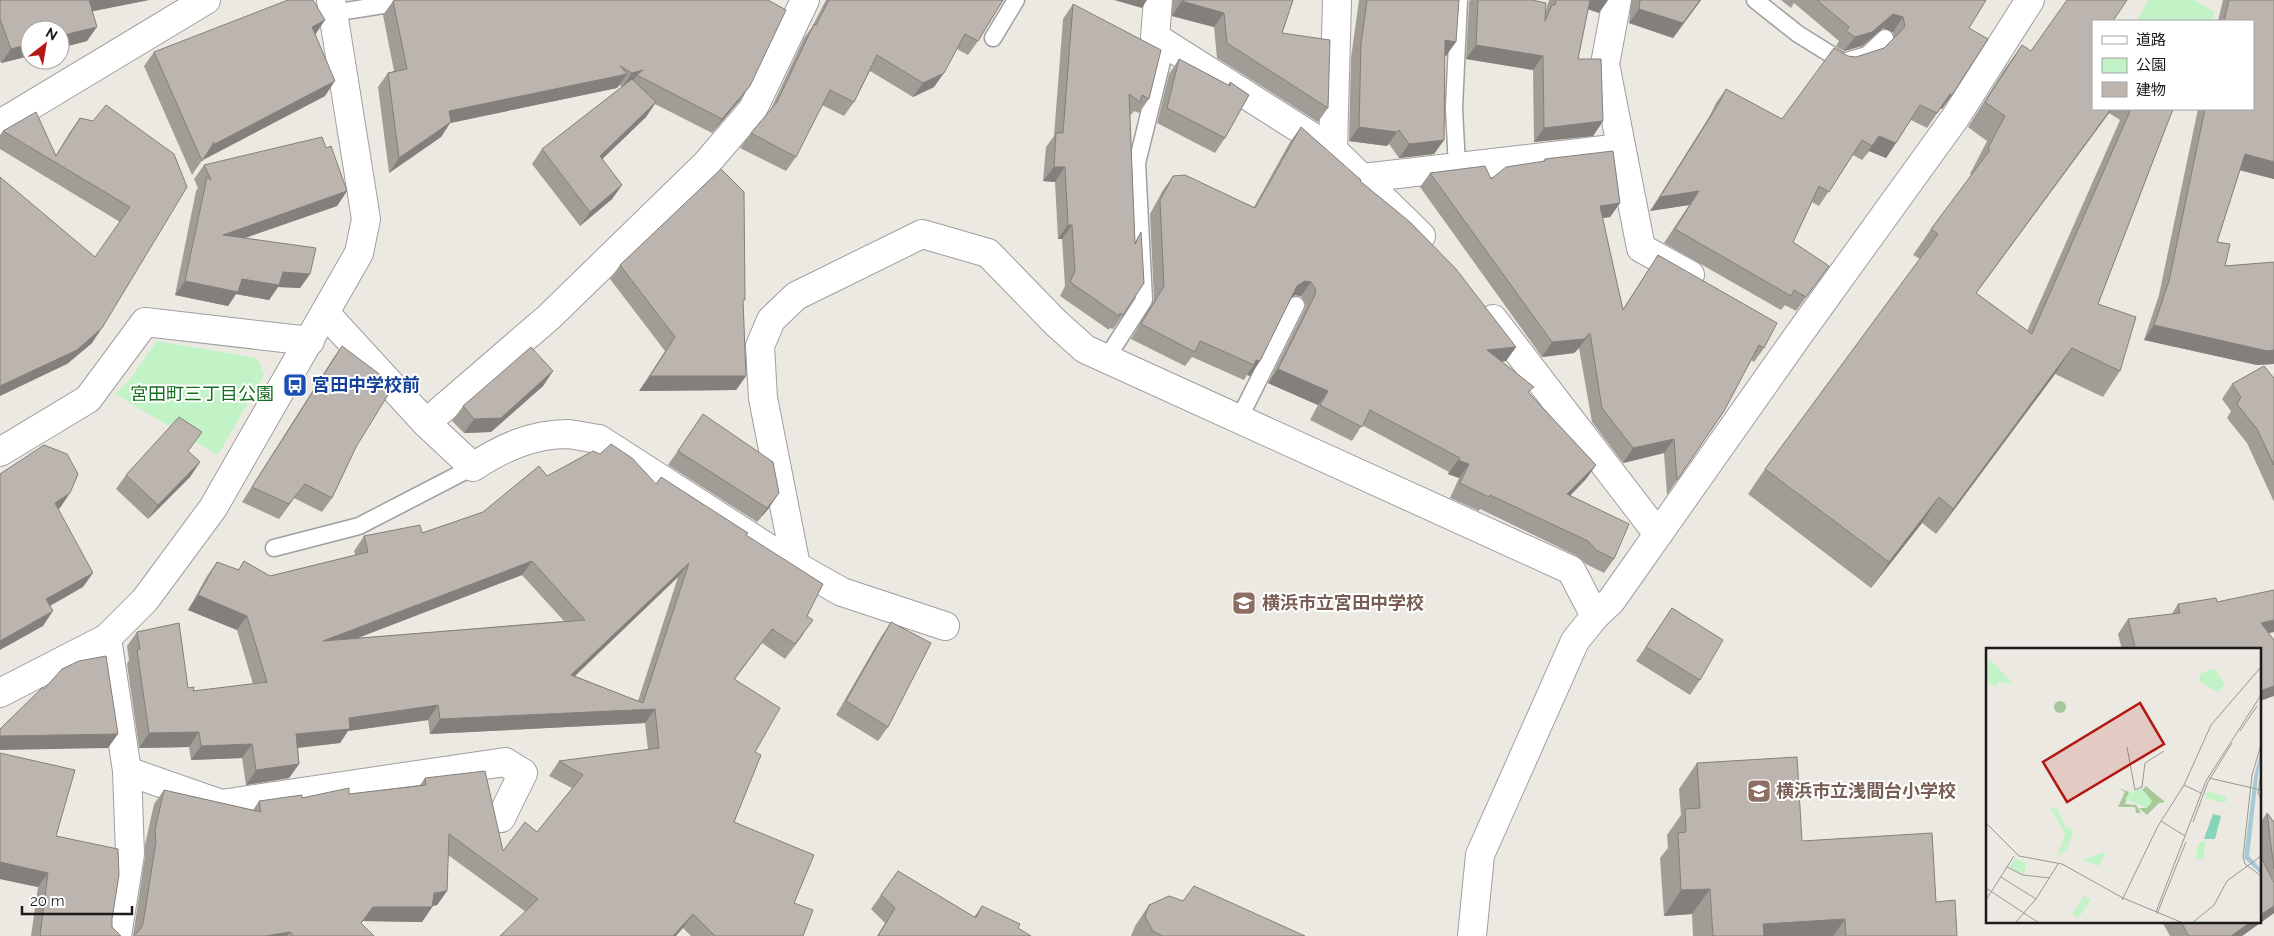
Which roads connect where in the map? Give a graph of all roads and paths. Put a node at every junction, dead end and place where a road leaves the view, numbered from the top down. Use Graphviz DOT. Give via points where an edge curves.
graph roads {
  1 [pos="206,0"];
  2 [pos="414,0"];
  3 [pos="1016,0"];
  4 [pos="1158,0"];
  5 [pos="1337,0"];
  6 [pos="1459,0"];
  7 [pos="1617,0"];
  8 [pos="1756,0"];
  9 [pos="2030,0"];
  10 [pos="799,2"];
  11 [pos="332,6"];
  12 [pos="993,38"];
  13 [pos="1885,38"];
  14 [pos="1166,45"];
  15 [pos="0,124"];
  16 [pos="1621,148"];
  17 [pos="1333,150"];
  18 [pos="1457,168"];
  19 [pos="1363,178"];
  20 [pos="1438,252"];
  21 [pos="1712,287"];
  22 [pos="1476,296"];
  23 [pos="1296,305"];
  24 [pos="326,314"];
  25 [pos="1771,322"];
  26 [pos="1797,337"];
  27 [pos="310,341"];
  28 [pos="1106,359"];
  29 [pos="1239,419"];
  30 [pos="426,423"];
  31 [pos="0,452"];
  32 [pos="473,467"];
  33 [pos="1658,534"];
  34 [pos="274,548"];
  35 [pos="796,566"];
  36 [pos="1595,616"];
  37 [pos="945,626"];
  38 [pos="106,638"];
  39 [pos="0,693"];
  40 [pos="127,771"];
  41 [pos="501,818"];
  42 [pos="117,936"];
  43 [pos="1472,936"];
  1 -- 15 [label="street"];
  2 -- 11 [label="lane"];
  3 -- 12 [label="lane"];
  4 -- 14 [label="street" via="1155,37"];
  5 -- 17 [label="street"];
  6 -- 18 [label="lane" via="1454,108"];
  7 -- 16 [label="street" via="1605,64"];
  8 -- 13 [label="lane" via="1798,34 1843,62 1867,55"];
  9 -- 26 [label="street" via="1955,118"];
  10 -- 30 [label="street" via="753,110 706,164 549,317"];
  11 -- 24 [label="street" via="366,218 359,253"];
  14 -- 17 [label="street"];
  14 -- 28 [label="lane" via="1138,163 1144,300"];
  16 -- 18 [label="street"];
  16 -- 21 [label="street" via="1641,248"];
  17 -- 19 [label="street"];
  18 -- 19 [label="street"];
  19 -- 20 [label="street"];
  22 -- 33 [label="street"];
  23 -- 29 [label="lane"];
  24 -- 27 [label="street"];
  24 -- 30 [label="street"];
  25 -- 26 [label="street"];
  26 -- 33 [label="street"];
  27 -- 31 [label="street" via="144,322 88,399"];
  27 -- 38 [label="street" via="213,508 145,600"];
  28 -- 29 [label="street"];
  28 -- 35 [label="street" via="1085,349 1056,323 988,253 922,234 796,296 771,320 760,346 763,398"];
  29 -- 36 [label="street" via="1570,570"];
  30 -- 32 [label="street"];
  32 -- 34 [label="lane" via="359,526"];
  32 -- 35 [label="street" via="500,450 531,439 568,434 599,440"];
  33 -- 36 [label="street" via="1611,601"];
  35 -- 37 [label="street" via="842,592"];
  36 -- 43 [label="street" via="1575,641 1480,855"];
  38 -- 39 [label="street"];
  38 -- 40 [label="street"];
  40 -- 41 [label="street" via="221,804 505,762 524,773"];
  40 -- 42 [label="street" via="130,854"];
}
